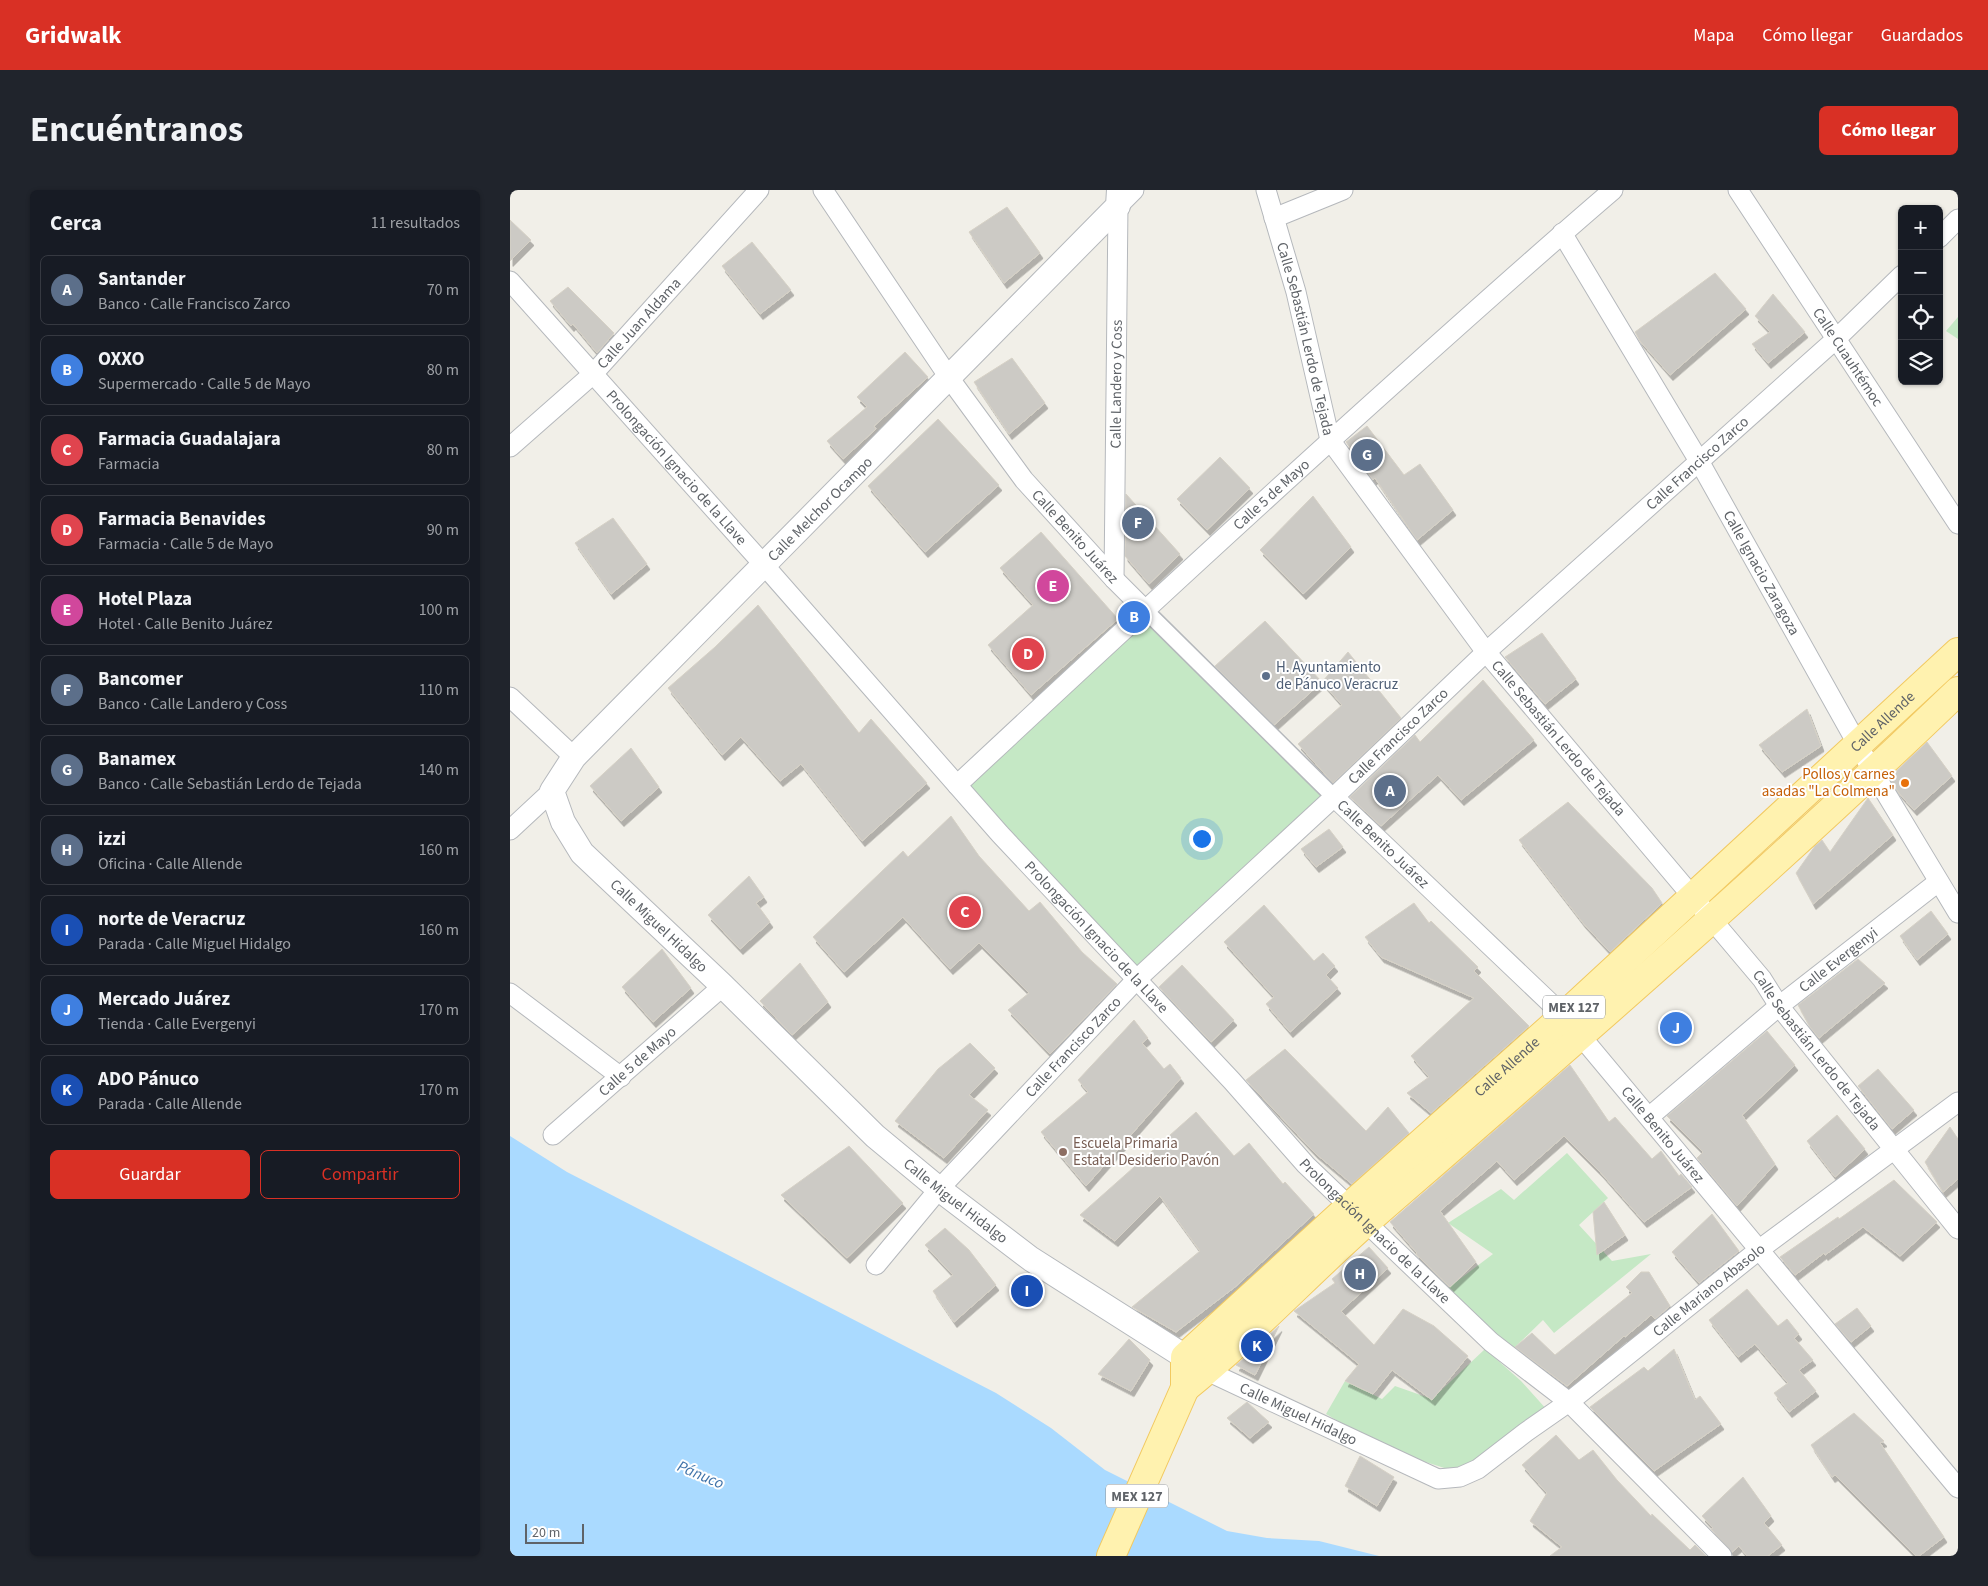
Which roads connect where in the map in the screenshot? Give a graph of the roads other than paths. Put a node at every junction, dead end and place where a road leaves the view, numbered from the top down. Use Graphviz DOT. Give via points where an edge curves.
graph roads {
  1 [pos="759,190"];
  2 [pos="823,190"];
  3 [pos="1266,190"];
  4 [pos="1343,190"];
  5 [pos="1613,190"];
  6 [pos="1738,190"];
  7 [pos="1124,195"];
  8 [pos="1274,218"];
  9 [pos="1958,219"];
  10 [pos="1562,233"];
  11 [pos="1943,234"];
  12 [pos="1898,279"];
  13 [pos="510,281"];
  14 [pos="1836,340"];
  15 [pos="593,374"];
  16 [pos="950,379"];
  17 [pos="1330,440"];
  18 [pos="510,448"];
  19 [pos="1699,461"];
  20 [pos="1958,524"];
  21 [pos="764,566"];
  22 [pos="1114,579"];
  23 [pos="1144,609"];
  24 [pos="1486,652"];
  25 [pos="1958,652"];
  26 [pos="1958,691"];
  27 [pos="510,697"];
  28 [pos="1858,745"];
  29 [pos="574,758"];
  30 [pos="1873,772"];
  31 [pos="958,785"];
  32 [pos="552,791"];
  33 [pos="1334,797"];
  34 [pos="514,818"];
  35 [pos="1938,882"];
  36 [pos="1693,897"];
  37 [pos="1958,913"];
  38 [pos="1712,918"];
  39 [pos="1136,980"];
  40 [pos="723,986"];
  41 [pos="510,994"];
  42 [pos="1779,1006"];
  43 [pos="1573,1025"];
  44 [pos="621,1077"];
  45 [pos="1958,1102"];
  46 [pos="1649,1117"];
  47 [pos="553,1135"];
  48 [pos="1894,1150"];
  49 [pos="939,1189"];
  50 [pos="1358,1214"];
  51 [pos="1958,1229"];
  52 [pos="1760,1249"];
  53 [pos="876,1265"];
  54 [pos="1196,1364"];
  55 [pos="1569,1402"];
  56 [pos="1460,1477"];
  57 [pos="1958,1488"];
  58 [pos="1111,1556"];
  59 [pos="1722,1556"];
  1 -- 15 [label="street, Calle Juan Aldama"];
  2 -- 16 [label="street, Calle Benito Juárez"];
  3 -- 8 [label="street, Calle Sebastián Lerdo de Tejada"];
  4 -- 8 [label="street"];
  5 -- 10 [label="street, Calle 5 de Mayo"];
  6 -- 14 [label="street, Calle Cuauhtémoc"];
  7 -- 16 [label="street, Calle Melchor Ocampo"];
  7 -- 22 [label="street, Calle Landero y Coss"];
  8 -- 17 [label="street, Calle Sebastián Lerdo de Tejada" via="1296,292"];
  9 -- 11 [label="street"];
  10 -- 17 [label="street, Calle 5 de Mayo"];
  10 -- 19 [label="street, Calle Ignacio Zaragoza"];
  12 -- 14 [label="street, Calle Francisco Zarco"];
  13 -- 15 [label="street, Prolongación Ignacio de la Llave"];
  14 -- 19 [label="street, Calle Francisco Zarco"];
  14 -- 20 [label="street, Calle Cuauhtémoc"];
  15 -- 18 [label="street, Calle Juan Aldama"];
  15 -- 21 [label="street, Prolongación Ignacio de la Llave"];
  16 -- 21 [label="street, Calle Melchor Ocampo"];
  16 -- 22 [label="street, Calle Benito Juárez" via="1024,480"];
  17 -- 23 [label="street, Calle 5 de Mayo"];
  17 -- 24 [label="street, Calle Sebastián Lerdo de Tejada"];
  19 -- 24 [label="street, Calle Francisco Zarco"];
  19 -- 28 [label="street, Calle Ignacio Zaragoza"];
  21 -- 29 [label="street, Calle Melchor Ocampo"];
  21 -- 31 [label="street, Prolongación Ignacio de la Llave"];
  22 -- 23 [label="street, Calle Benito Juárez"];
  23 -- 31 [label="street, Calle 5 de Mayo"];
  23 -- 33 [label="street, Calle Benito Juárez"];
  24 -- 33 [label="street, Calle Francisco Zarco"];
  24 -- 36 [label="street, Calle Sebastián Lerdo de Tejada"];
  25 -- 28 [label="main road, Calle Allende / MEX 127"];
  26 -- 30 [label="main road, Calle Allende / MEX 127"];
  27 -- 29 [label="street"];
  28 -- 30 [label="street, Calle Ignacio Zaragoza"];
  28 -- 36 [label="main road, Calle Allende / MEX 127"];
  29 -- 32 [label="street, Calle Melchor Ocampo"];
  30 -- 35 [label="street, Calle Ignacio Zaragoza"];
  30 -- 38 [label="main road, Calle Allende / MEX 127"];
  31 -- 39 [label="street, Prolongación Ignacio de la Llave"];
  32 -- 34 [label="street, Calle Melchor Ocampo"];
  32 -- 40 [label="street, Calle Miguel Hidalgo" via="563,822 582,853"];
  33 -- 39 [label="street, Calle Francisco Zarco"];
  33 -- 43 [label="street, Calle Benito Juárez"];
  35 -- 37 [label="street, Calle Ignacio Zaragoza"];
  35 -- 42 [label="street, Calle Evergenyi"];
  36 -- 38 [label="street, Calle Sebastián Lerdo de Tejada"];
  36 -- 43 [label="main road, Calle Allende / MEX 127"];
  38 -- 42 [label="street, Calle Sebastián Lerdo de Tejada" via="1762,979"];
  38 -- 43 [label="main road, Calle Allende / MEX 127"];
  39 -- 49 [label="street, Calle Francisco Zarco"];
  39 -- 50 [label="street, Prolongación Ignacio de la Llave" via="1306,1165"];
  40 -- 44 [label="street, Calle 5 de Mayo"];
  40 -- 49 [label="street, Calle Miguel Hidalgo" via="875,1136"];
  41 -- 44 [label="street"];
  42 -- 46 [label="street, Calle Evergenyi"];
  42 -- 48 [label="street, Calle Sebastián Lerdo de Tejada"];
  43 -- 46 [label="street, Calle Benito Juárez"];
  43 -- 50 [label="main road, Calle Allende / MEX 127"];
  44 -- 47 [label="street, Calle 5 de Mayo"];
  45 -- 48 [label="street, Calle Mariano Abasolo"];
  46 -- 52 [label="street, Calle Benito Juárez"];
  48 -- 51 [label="street, Calle Sebastián Lerdo de Tejada"];
  48 -- 52 [label="street, Calle Mariano Abasolo"];
  49 -- 53 [label="street, Calle Francisco Zarco"];
  49 -- 54 [label="street, Calle Miguel Hidalgo" via="1031,1259"];
  50 -- 54 [label="main road, Calle Allende / MEX 127"];
  50 -- 55 [label="street, Prolongación Ignacio de la Llave" via="1491,1342"];
  52 -- 55 [label="street, Calle Mariano Abasolo"];
  52 -- 57 [label="street, Calle Benito Juárez"];
  54 -- 56 [label="street, Calle Miguel Hidalgo" via="1438,1479"];
  54 -- 58 [label="main road, MEX 127"];
  55 -- 56 [label="street, Calle Mariano Abasolo" via="1478,1469"];
  55 -- 59 [label="street, Prolongación Ignacio de la Llave"];
}
